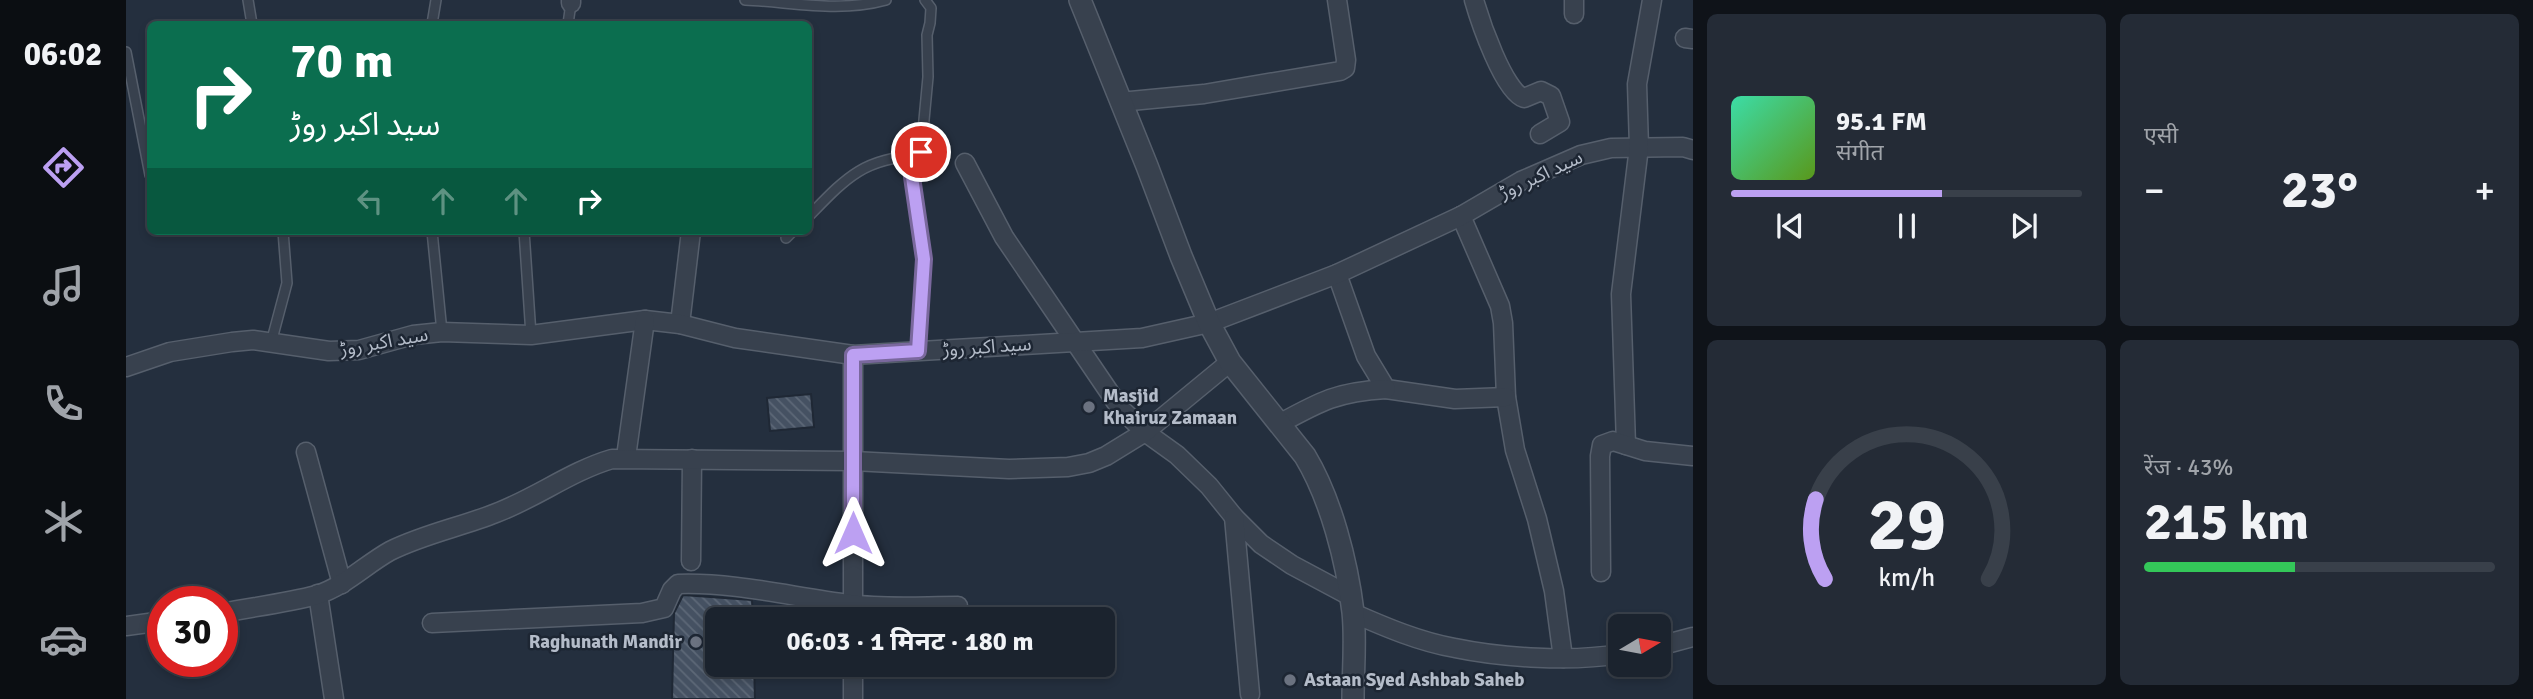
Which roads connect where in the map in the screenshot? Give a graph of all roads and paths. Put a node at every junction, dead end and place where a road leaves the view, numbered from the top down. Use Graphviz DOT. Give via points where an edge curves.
graph roads {
  1 [pos="248,0"];
  2 [pos="436,0"];
  3 [pos="745,0"];
  4 [pos="886,0"];
  5 [pos="925,0"];
  6 [pos="1080,0"];
  7 [pos="1336,0"];
  8 [pos="1474,0"];
  9 [pos="1652,0"];
  10 [pos="571,2"];
  11 [pos="252,21"];
  12 [pos="432,21"];
  13 [pos="568,21"];
  14 [pos="126,52"];
  15 [pos="1120,102"];
  16 [pos="1540,134"];
  17 [pos="1639,147"];
  18 [pos="1693,150"];
  19 [pos="918,155"];
  20 [pos="147,160"];
  21 [pos="965,163"];
  22 [pos="812,213"];
  23 [pos="1461,216"];
  24 [pos="283,235"];
  25 [pos="432,235"];
  26 [pos="524,235"];
  27 [pos="691,235"];
  28 [pos="789,235"];
  29 [pos="786,238"];
  30 [pos="1337,274"];
  31 [pos="645,320"];
  32 [pos="1209,323"];
  33 [pos="680,324"];
  34 [pos="442,332"];
  35 [pos="531,335"];
  36 [pos="1077,341"];
  37 [pos="271,343"];
  38 [pos="918,351"];
  39 [pos="853,355"];
  40 [pos="1230,362"];
  41 [pos="126,367"];
  42 [pos="1386,389"];
  43 [pos="1506,397"];
  44 [pos="1279,424"];
  45 [pos="1145,432"];
  46 [pos="1626,444"];
  47 [pos="306,452"];
  48 [pos="1693,456"];
  49 [pos="626,457"];
  50 [pos="692,459"];
  51 [pos="853,461"];
  52 [pos="1234,517"];
  53 [pos="691,561"];
  54 [pos="1601,572"];
  55 [pos="342,584"];
  56 [pos="318,594"];
  57 [pos="1351,604"];
  58 [pos="958,606"];
  59 [pos="829,607"];
  60 [pos="853,607"];
  61 [pos="940,607"];
  62 [pos="238,610"];
  63 [pos="147,623"];
  64 [pos="432,623"];
  65 [pos="126,626"];
  66 [pos="1693,637"];
  67 [pos="1671,643"];
  68 [pos="1608,655"];
  69 [pos="1563,658"];
  70 [pos="853,677"];
  71 [pos="1250,694"];
  72 [pos="334,699"];
  73 [pos="853,699"];
  74 [pos="1353,699"];
  1 -- 11 [label="lane"];
  2 -- 12 [label="lane"];
  3 -- 4 [label="lane" via="819,6"];
  5 -- 19 [label="lane" via="931,8 928,77"];
  6 -- 15 [label="street"];
  7 -- 15 [label="street" via="1346,60 1340,71 1204,94"];
  8 -- 16 [label="street" via="1484,32 1516,94 1524,98 1541,91 1551,96 1560,122"];
  9 -- 17 [label="street" via="1637,84"];
  10 -- 13 [label="lane"];
  14 -- 20 [label="lane"];
  15 -- 32 [label="street"];
  17 -- 18 [label="street, سید اکبر روڑ"];
  17 -- 23 [label="street, سید اکبر روڑ" via="1581,155 1521,181"];
  17 -- 46 [label="street" via="1621,294"];
  19 -- 22 [label="lane" via="868,164"];
  19 -- 38 [label="lane" via="912,177 924,259"];
  21 -- 36 [label="street" via="1004,237"];
  23 -- 30 [label="street, سید اکبر روڑ"];
  23 -- 43 [label="street" via="1500,306"];
  24 -- 37 [label="lane" via="287,283"];
  25 -- 34 [label="lane"];
  26 -- 35 [label="lane"];
  27 -- 33 [label="street"];
  28 -- 29 [label="lane"];
  30 -- 32 [label="street, سید اکبر روڑ"];
  30 -- 42 [label="street" via="1366,356"];
  31 -- 33 [label="street, سید اکبر روڑ"];
  31 -- 35 [label="street, سید اکبر روڑ"];
  31 -- 49 [label="street"];
  32 -- 36 [label="street, سید اکبر روڑ" via="1142,338"];
  32 -- 40 [label="street"];
  33 -- 39 [label="street, سید اکبر روڑ" via="734,338"];
  34 -- 35 [label="street, سید اکبر روڑ"];
  34 -- 37 [label="street, سید اکبر روڑ" via="359,350"];
  36 -- 38 [label="street, سید اکبر روڑ"];
  36 -- 45 [label="street" via="1120,408"];
  37 -- 41 [label="street, سید اکبر روڑ" via="253,340 170,352"];
  38 -- 39 [label="street, سید اکبر روڑ"];
  39 -- 51 [label="street"];
  40 -- 44 [label="street"];
  40 -- 45 [label="street"];
  42 -- 43 [label="street" via="1455,399"];
  42 -- 44 [label="street" via="1342,394"];
  43 -- 69 [label="street" via="1515,450 1554,592"];
  44 -- 57 [label="street" via="1314,471 1336,534"];
  45 -- 51 [label="street" via="1106,456 1068,467 1009,469"];
  45 -- 52 [label="street" via="1177,455"];
  46 -- 48 [label="street" via="1645,451"];
  46 -- 54 [label="street" via="1607,442 1600,450"];
  47 -- 55 [label="street"];
  49 -- 50 [label="street"];
  49 -- 55 [label="street" via="583,469 497,513 412,541"];
  50 -- 51 [label="street"];
  50 -- 53 [label="street"];
  51 -- 60 [label="street"];
  52 -- 57 [label="street" via="1261,544"];
  52 -- 71 [label="street"];
  55 -- 56 [label="street"];
  56 -- 62 [label="street"];
  56 -- 72 [label="street"];
  57 -- 69 [label="street" via="1385,626 1454,648"];
  57 -- 74 [label="street"];
  58 -- 61 [label="street"];
  59 -- 64 [label="street" via="725,585 678,584 664,608 642,613"];
  63 -- 65 [label="street"];
  66 -- 67 [label="street"];
  68 -- 69 [label="street"];
  70 -- 73 [label="street"];
}
